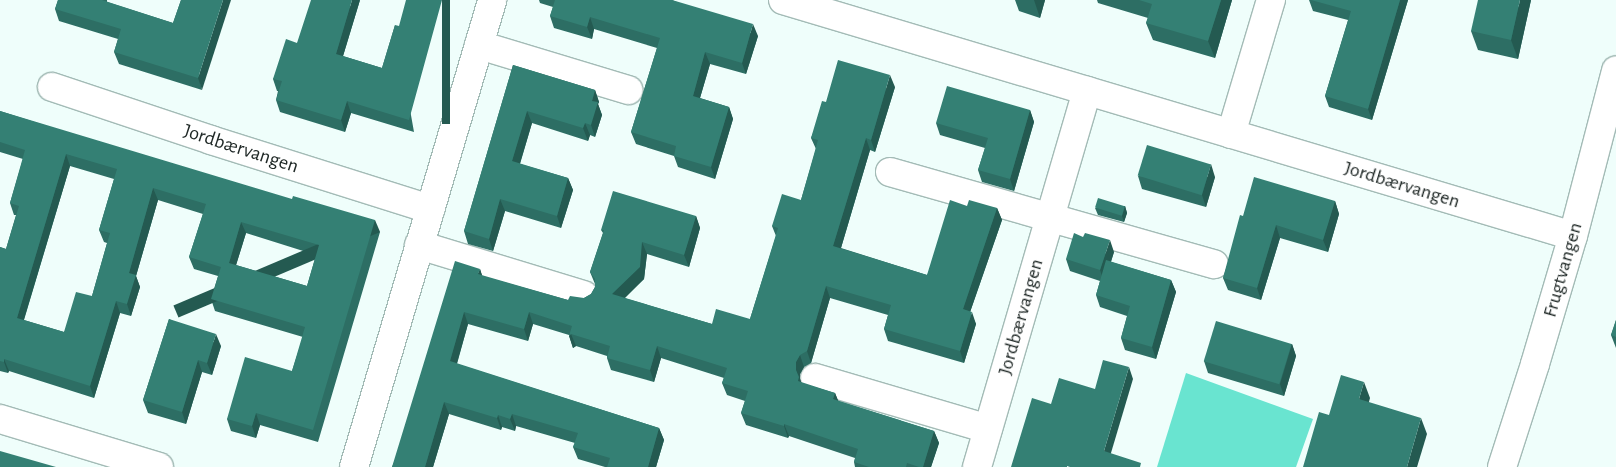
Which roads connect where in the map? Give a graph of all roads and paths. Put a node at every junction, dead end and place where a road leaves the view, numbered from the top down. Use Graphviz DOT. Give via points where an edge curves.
graph roads {
  1 [pos="492,0"];
  2 [pos="783,0"];
  3 [pos="1271,0"];
  4 [pos="479,45"];
  5 [pos="1616,71"];
  6 [pos="52,87"];
  7 [pos="628,90"];
  8 [pos="1087,91"];
  9 [pos="1231,134"];
  10 [pos="890,172"];
  11 [pos="430,208"];
  12 [pos="1050,217"];
  13 [pos="1573,236"];
  14 [pos="419,245"];
  15 [pos="1214,264"];
  16 [pos="584,295"];
  17 [pos="815,378"];
  18 [pos="0,419"];
  19 [pos="988,429"];
  20 [pos="159,467"];
  21 [pos="354,467"];
  22 [pos="977,467"];
  23 [pos="1502,467"];
  1 -- 4 [label="street"];
  2 -- 8 [label="street, Jordbærvangen"];
  3 -- 9 [label="street"];
  4 -- 7 [label="street"];
  4 -- 11 [label="street"];
  5 -- 13 [label="street, Frugtvangen"];
  6 -- 11 [label="street, Jordbærvangen"];
  8 -- 9 [label="street, Jordbærvangen"];
  8 -- 12 [label="street, Jordbærvangen"];
  9 -- 13 [label="street, Jordbærvangen"];
  10 -- 12 [label="street"];
  11 -- 14 [label="street"];
  12 -- 15 [label="street"];
  12 -- 19 [label="street, Jordbærvangen"];
  13 -- 23 [label="street, Frugtvangen"];
  14 -- 16 [label="street"];
  14 -- 21 [label="street"];
  17 -- 19 [label="street"];
  18 -- 20 [label="street"];
  19 -- 22 [label="street, Jordbærvangen"];
}
